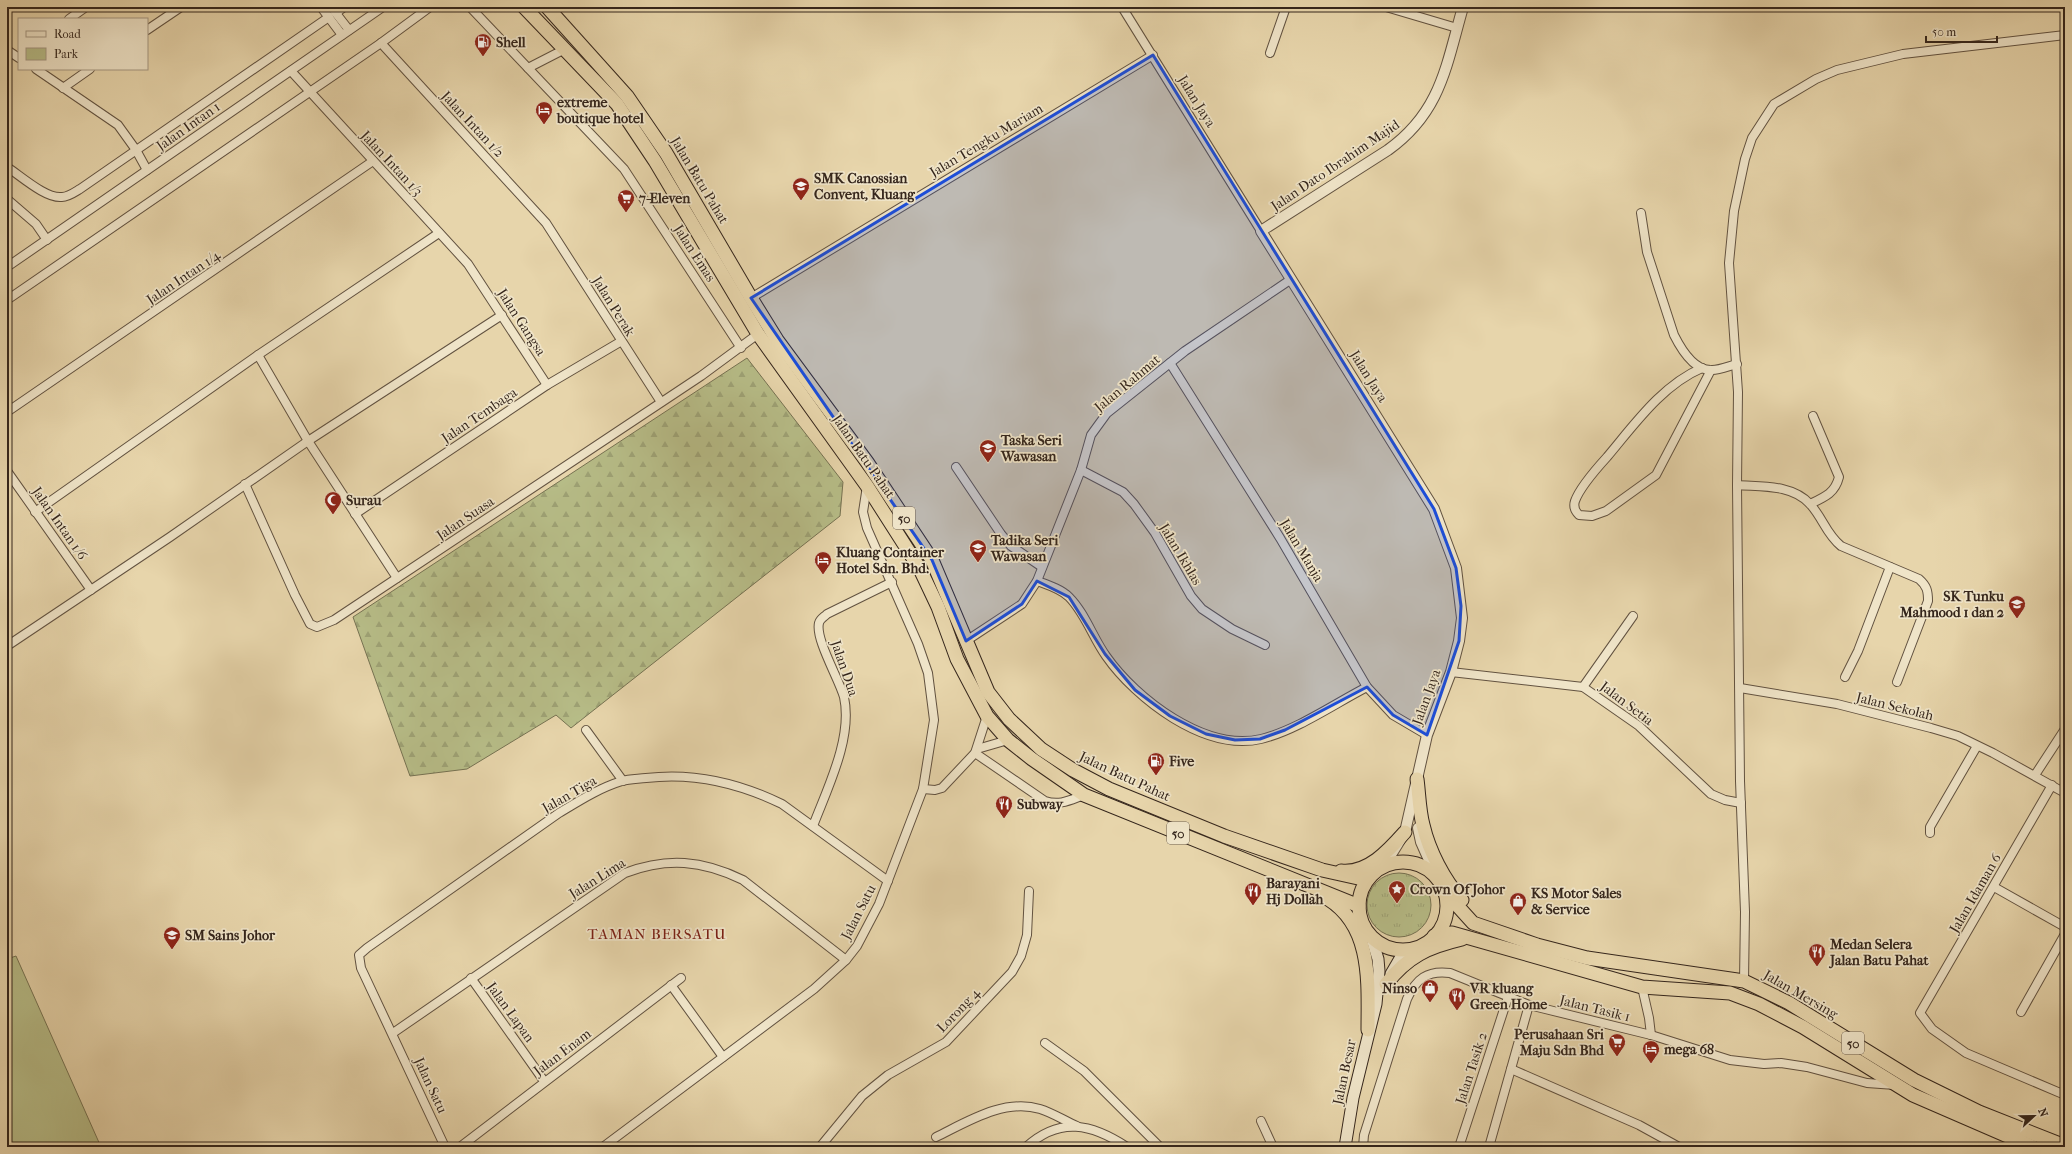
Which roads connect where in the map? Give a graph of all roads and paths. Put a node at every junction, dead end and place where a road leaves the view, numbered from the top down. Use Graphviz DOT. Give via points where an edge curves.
graph roads {
  1 [pos="86,7"];
  2 [pos="180,7"];
  3 [pos="321,7"];
  4 [pos="344,7"];
  5 [pos="383,7"];
  6 [pos="430,7"];
  7 [pos="470,7"];
  8 [pos="524,7"];
  9 [pos="547,7"];
  10 [pos="1122,7"];
  11 [pos="1286,7"];
  12 [pos="1386,7"];
  13 [pos="1463,7"];
  14 [pos="332,12"];
  15 [pos="70,18"];
  16 [pos="1457,28"];
  17 [pos="148,29"];
  18 [pos="346,33"];
  19 [pos="2065,35"];
  20 [pos="381,43"];
  21 [pos="565,49"];
  22 [pos="7,50"];
  23 [pos="1270,52"];
  24 [pos="1153,55"];
  25 [pos="18,56"];
  26 [pos="528,68"];
  27 [pos="37,70"];
  28 [pos="89,70"];
  29 [pos="291,71"];
  30 [pos="63,88"];
  31 [pos="308,91"];
  32 [pos="136,150"];
  33 [pos="373,161"];
  34 [pos="7,167"];
  35 [pos="147,170"];
  36 [pos="7,199"];
  37 [pos="1641,214"];
  38 [pos="546,223"];
  39 [pos="1261,231"];
  40 [pos="439,233"];
  41 [pos="47,240"];
  42 [pos="7,267"];
  43 [pos="474,273"];
  44 [pos="1290,280"];
  45 [pos="750,298"];
  46 [pos="7,300"];
  47 [pos="502,315"];
  48 [pos="758,334"];
  49 [pos="620,342"];
  50 [pos="741,348"];
  51 [pos="258,355"];
  52 [pos="1170,363"];
  53 [pos="1737,364"];
  54 [pos="1702,368"];
  55 [pos="1711,370"];
  56 [pos="547,385"];
  57 [pos="661,402"];
  58 [pos="7,412"];
  59 [pos="1813,416"];
  60 [pos="308,441"];
  61 [pos="956,467"];
  62 [pos="1080,470"];
  63 [pos="7,471"];
  64 [pos="245,484"];
  65 [pos="1737,485"];
  66 [pos="867,486"];
  67 [pos="1810,504"];
  68 [pos="35,512"];
  69 [pos="355,514"];
  70 [pos="1042,567"];
  71 [pos="1890,567"];
  72 [pos="398,578"];
  73 [pos="1037,581"];
  74 [pos="892,582"];
  75 [pos="91,590"];
  76 [pos="1632,616"];
  77 [pos="966,640"];
  78 [pos="1265,645"];
  79 [pos="7,646"];
  80 [pos="1451,672"];
  81 [pos="1846,677"];
  82 [pos="1897,682"];
  83 [pos="1367,687"];
  84 [pos="1583,687"];
  85 [pos="1740,688"];
  86 [pos="987,716"];
  87 [pos="2065,729"];
  88 [pos="586,730"];
  89 [pos="1427,735"];
  90 [pos="1008,740"];
  91 [pos="1977,746"];
  92 [pos="976,751"];
  93 [pos="2035,775"];
  94 [pos="1417,779"];
  95 [pos="622,781"];
  96 [pos="2052,785"];
  97 [pos="923,789"];
  98 [pos="2065,793"];
  99 [pos="1415,794"];
  100 [pos="1084,795"];
  101 [pos="1741,803"];
  102 [pos="813,826"];
  103 [pos="1405,832"];
  104 [pos="1930,833"];
  105 [pos="1384,866"];
  106 [pos="1322,870"];
  107 [pos="1437,878"];
  108 [pos="1367,880"];
  109 [pos="888,881"];
  110 [pos="1304,884"];
  111 [pos="1994,887"];
  112 [pos="1029,891"];
  113 [pos="1444,892"];
  114 [pos="1359,906"];
  115 [pos="2065,927"];
  116 [pos="2065,934"];
  117 [pos="1505,935"];
  118 [pos="1371,936"];
  119 [pos="1434,936"];
  120 [pos="1468,937"];
  121 [pos="1405,950"];
  122 [pos="846,960"];
  123 [pos="471,978"];
  124 [pos="681,978"];
  125 [pos="1744,981"];
  126 [pos="1386,984"];
  127 [pos="671,985"];
  128 [pos="1642,987"];
  129 [pos="1508,997"];
  130 [pos="1376,1004"];
  131 [pos="1529,1005"];
  132 [pos="2021,1012"];
  133 [pos="1368,1030"];
  134 [pos="393,1033"];
  135 [pos="1651,1035"];
  136 [pos="1045,1043"];
  137 [pos="723,1057"];
  138 [pos="1511,1069"];
  139 [pos="544,1081"];
  140 [pos="1895,1085"];
  141 [pos="2065,1095"];
  142 [pos="1261,1121"];
  143 [pos="1077,1126"];
  144 [pos="936,1137"];
  145 [pos="2065,1146"];
  146 [pos="445,1147"];
  147 [pos="460,1147"];
  148 [pos="603,1147"];
  149 [pos="820,1147"];
  150 [pos="1026,1147"];
  151 [pos="1127,1147"];
  152 [pos="1160,1147"];
  153 [pos="1273,1147"];
  154 [pos="1345,1147"];
  155 [pos="1363,1147"];
  156 [pos="1459,1147"];
  157 [pos="1489,1147"];
  158 [pos="1679,1147"];
  159 [pos="2033,1147"];
  1 -- 15 [label="street"];
  2 -- 17 [label="street"];
  3 -- 14 [label="street"];
  4 -- 14 [label="street, Jalan Intan 1"];
  5 -- 18 [label="street, Jalan Intan 1"];
  6 -- 20 [label="street"];
  7 -- 26 [label="street, Jalan Emas"];
  8 -- 21 [label="highway, Jalan Batu Pahat / 50"];
  9 -- 45 [label="highway, Jalan Batu Pahat / 50" via="627,96 666,153"];
  10 -- 24 [label="street, Jalan Jaya"];
  11 -- 23 [label="street"];
  12 -- 16 [label="street"];
  13 -- 16 [label="street, Jalan Dato Ibrahim Majid"];
  14 -- 18 [label="street"];
  14 -- 32 [label="street, Jalan Intan 1"];
  16 -- 39 [label="street, Jalan Dato Ibrahim Majid" via="1439,86 1427,112 1410,132 1388,150"];
  18 -- 29 [label="street, Jalan Intan 1"];
  19 -- 53 [label="street" via="1903,54 1868,61 1816,79 1774,104 1752,138 1734,211 1730,243 1730,281"];
  20 -- 31 [label="street"];
  20 -- 38 [label="street, Jalan Intan 1/2"];
  21 -- 26 [label="street"];
  21 -- 48 [label="highway, Jalan Batu Pahat / 50" via="621,110 655,161"];
  22 -- 25 [label="street"];
  24 -- 39 [label="street, Jalan Jaya"];
  24 -- 45 [label="street, Jalan Tengku Mariam"];
  26 -- 50 [label="street, Jalan Emas" via="624,169"];
  27 -- 30 [label="street"];
  28 -- 30 [label="street"];
  29 -- 31 [label="street, Jalan Intan 1/3"];
  29 -- 35 [label="street, Jalan Intan 1"];
  30 -- 32 [label="street" via="118,125"];
  31 -- 33 [label="street, Jalan Intan 1/3"];
  31 -- 46 [label="street"];
  32 -- 34 [label="street, Jalan Intan 1" via="80,190 64,197 54,197 46,193"];
  32 -- 35 [label="street"];
  33 -- 40 [label="street, Jalan Intan 1/3"];
  33 -- 58 [label="street, Jalan Intan 1/4"];
  35 -- 41 [label="street, Jalan Intan 1"];
  36 -- 41 [label="street" via="36,224"];
  37 -- 54 [label="street" via="1648,257 1674,335 1686,355"];
  38 -- 49 [label="street, Jalan Perak"];
  39 -- 44 [label="street, Jalan Jaya"];
  40 -- 43 [label="street, Jalan Intan 1/3"];
  40 -- 51 [label="street"];
  41 -- 42 [label="street, Jalan Intan 1"];
  43 -- 47 [label="street, Jalan Gangsa"];
  44 -- 52 [label="street, Jalan Rahmat"];
  44 -- 80 [label="street, Jalan Jaya" via="1416,478 1445,534 1456,568 1462,618"];
  45 -- 77 [label="highway, Jalan Batu Pahat / 50" via="867,462 932,560"];
  47 -- 56 [label="street, Jalan Gangsa"];
  47 -- 60 [label="street"];
  48 -- 50 [label="street, Jalan Suasa"];
  48 -- 66 [label="highway, Jalan Batu Pahat / 50"];
  49 -- 56 [label="street, Jalan Tembaga"];
  49 -- 57 [label="street, Jalan Perak"];
  50 -- 57 [label="street, Jalan Suasa"];
  51 -- 60 [label="street"];
  51 -- 68 [label="street"];
  52 -- 62 [label="street, Jalan Rahmat" via="1107,413 1092,435"];
  52 -- 83 [label="street, Jalan Manja" via="1280,538"];
  53 -- 55 [label="street"];
  53 -- 65 [label="street"];
  54 -- 55 [label="street"];
  54 -- 55 [label="street" via="1684,377 1654,403 1600,466 1575,501 1575,511 1579,515 1592,516 1606,511 1651,480 1660,470"];
  56 -- 69 [label="street, Jalan Tembaga"];
  57 -- 72 [label="street, Jalan Suasa"];
  59 -- 67 [label="street" via="1839,477 1837,487 1830,494"];
  60 -- 64 [label="street"];
  60 -- 69 [label="street"];
  61 -- 70 [label="street" via="1011,546"];
  62 -- 70 [label="street, Jalan Rahmat"];
  62 -- 78 [label="street, Jalan Ikhlas" via="1123,492 1134,504 1155,533 1191,596 1202,609 1232,629"];
  63 -- 68 [label="street, Jalan Intan 1/6"];
  64 -- 72 [label="street, Jalan Suasa" via="295,595 312,626 317,627 334,620"];
  64 -- 75 [label="street"];
  65 -- 67 [label="street" via="1784,488 1800,495"];
  65 -- 85 [label="street"];
  66 -- 74 [label="street, Jalan Satu" via="864,517"];
  66 -- 86 [label="highway, Jalan Batu Pahat / 50" via="920,569 938,607 957,659"];
  67 -- 71 [label="street" via="1831,538 1842,546"];
  68 -- 75 [label="street, Jalan Intan 1/6"];
  69 -- 72 [label="street"];
  70 -- 73 [label="street, Jalan Rahmat"];
  71 -- 81 [label="street"];
  71 -- 82 [label="street" via="1919,579 1928,591 1928,600"];
  73 -- 77 [label="street, Jalan Rahmat" via="1022,604"];
  73 -- 83 [label="street" via="1069,597 1120,675 1135,690 1170,716 1206,734 1235,740 1260,739 1285,730"];
  74 -- 97 [label="street, Jalan Satu" via="928,673 932,698 934,720"];
  74 -- 102 [label="street, Jalan Dua" via="827,614 820,621 818,632 838,680 846,714 840,749"];
  75 -- 79 [label="street"];
  76 -- 84 [label="street"];
  77 -- 106 [label="highway, Jalan Batu Pahat / 50" via="988,692 1009,719 1041,749 1073,770 1110,790 1224,836"];
  80 -- 84 [label="street, Jalan Setia"];
  80 -- 89 [label="street, Jalan Jaya"];
  83 -- 89 [label="street, Jalan Manja" via="1393,715"];
  84 -- 101 [label="street, Jalan Setia" via="1639,726 1711,794 1724,800"];
  85 -- 91 [label="street, Jalan Sekolah" via="1837,704 1951,734"];
  85 -- 101 [label="street"];
  86 -- 90 [label="highway, Jalan Batu Pahat / 50"];
  86 -- 92 [label="street"];
  87 -- 93 [label="street"];
  88 -- 95 [label="street"];
  89 -- 94 [label="street, Jalan Jaya"];
  90 -- 92 [label="street"];
  90 -- 100 [label="highway, Jalan Batu Pahat / 50"];
  91 -- 93 [label="street, Jalan Sekolah"];
  91 -- 104 [label="street" via="1930,827"];
  92 -- 97 [label="street" via="942,788"];
  92 -- 100 [label="street" via="1045,801 1064,803"];
  93 -- 96 [label="street, Jalan Sekolah"];
  94 -- 99 [label="street, Jalan Jaya"];
  94 -- 117 [label="highway" via="1422,824 1442,871 1457,895 1476,915"];
  95 -- 102 [label="street, Jalan Tiga" via="667,776 698,777 726,782 782,804"];
  95 -- 134 [label="street, Jalan Tiga" via="591,794 559,812 362,951 359,962 361,968"];
  96 -- 98 [label="street, Jalan Sekolah"];
  96 -- 111 [label="street, Jalan Idaman 6"];
  97 -- 109 [label="street, Jalan Satu"];
  99 -- 103 [label="street, Jalan Jaya"];
  99 -- 107 [label="street, Jalan Jaya" via="1416,820 1421,842"];
  100 -- 110 [label="highway, Jalan Batu Pahat / 50"];
  101 -- 125 [label="street" via="1745,912"];
  102 -- 109 [label="street, Jalan Tiga"];
  103 -- 105 [label="street, Jalan Jaya"];
  103 -- 106 [label="highway" via="1385,854 1360,868 1347,872"];
  105 -- 107 [label="highway, 50" via="1398,862 1413,863 1426,868"];
  105 -- 108 [label="highway, 50"];
  106 -- 108 [label="highway, Jalan Batu Pahat / 50"];
  107 -- 113 [label="highway, 50"];
  108 -- 114 [label="highway, 50" via="1361,892"];
  109 -- 122 [label="street, Jalan Satu" via="870,923"];
  110 -- 114 [label="highway, Jalan Batu Pahat / 50"];
  110 -- 133 [label="highway" via="1338,905 1348,916 1361,941 1368,977"];
  111 -- 115 [label="street"];
  111 -- 141 [label="street, Jalan Idaman 6" via="1920,1013 1932,1029 1966,1053"];
  112 -- 149 [label="street, Lorong 4" via="1027,935 1021,956 1012,972 946,1042 888,1075 862,1096"];
  113 -- 117 [label="highway, Jalan Mersing / 50" via="1473,923"];
  113 -- 119 [label="highway, 50" via="1446,915"];
  114 -- 118 [label="highway, 50" via="1364,927"];
  116 -- 132 [label="street"];
  117 -- 125 [label="highway, Jalan Mersing / 50" via="1587,958"];
  118 -- 121 [label="highway" via="1386,946"];
  118 -- 130 [label="main road, Jalan Besar" via="1378,965"];
  119 -- 120 [label="highway, 50" via="1452,933"];
  119 -- 121 [label="highway, 50" via="1421,945"];
  120 -- 126 [label="highway" via="1440,944 1410,959 1399,967"];
  120 -- 128 [label="highway, 50"];
  121 -- 126 [label="main road, Jalan Besar"];
  122 -- 123 [label="street, Jalan Lima" via="743,880 727,872 694,863 665,863 648,865 625,873"];
  122 -- 137 [label="street, Jalan Satu" via="814,989"];
  123 -- 134 [label="street, Jalan Lima"];
  123 -- 139 [label="street, Jalan Lapan"];
  124 -- 127 [label="street, Jalan Enam"];
  125 -- 145 [label="highway, Jalan Mersing / 50" via="1789,1003 1914,1080 1979,1112"];
  126 -- 130 [label="main road, Jalan Besar"];
  127 -- 137 [label="street"];
  127 -- 139 [label="street, Jalan Enam"];
  128 -- 135 [label="street" via="1650,1018"];
  128 -- 140 [label="highway" via="1730,993 1759,1004 1803,1027"];
  129 -- 131 [label="street, Jalan Tasik 1"];
  129 -- 155 [label="street, Jalan Tasik 1" via="1450,973 1438,972 1418,981 1407,1000 1364,1135"];
  129 -- 156 [label="street, Jalan Tasik 2"];
  130 -- 133 [label="main road, Jalan Besar"];
  131 -- 135 [label="street, Jalan Tasik 1"];
  131 -- 138 [label="street"];
  133 -- 154 [label="main road, Jalan Besar"];
  134 -- 146 [label="street, Jalan Satu"];
  135 -- 140 [label="street, Jalan Tasik 1" via="1730,1060 1781,1063 1868,1083"];
  136 -- 152 [label="street" via="1084,1071"];
  137 -- 148 [label="street, Jalan Satu"];
  138 -- 157 [label="street"];
  138 -- 158 [label="street" via="1639,1126"];
  139 -- 147 [label="street, Jalan Enam"];
  140 -- 159 [label="highway"];
  142 -- 153 [label="street"];
  143 -- 144 [label="street" via="1040,1109 1020,1107 992,1110"];
  143 -- 150 [label="street" via="1055,1129"];
  143 -- 151 [label="street" via="1090,1128"];
}
